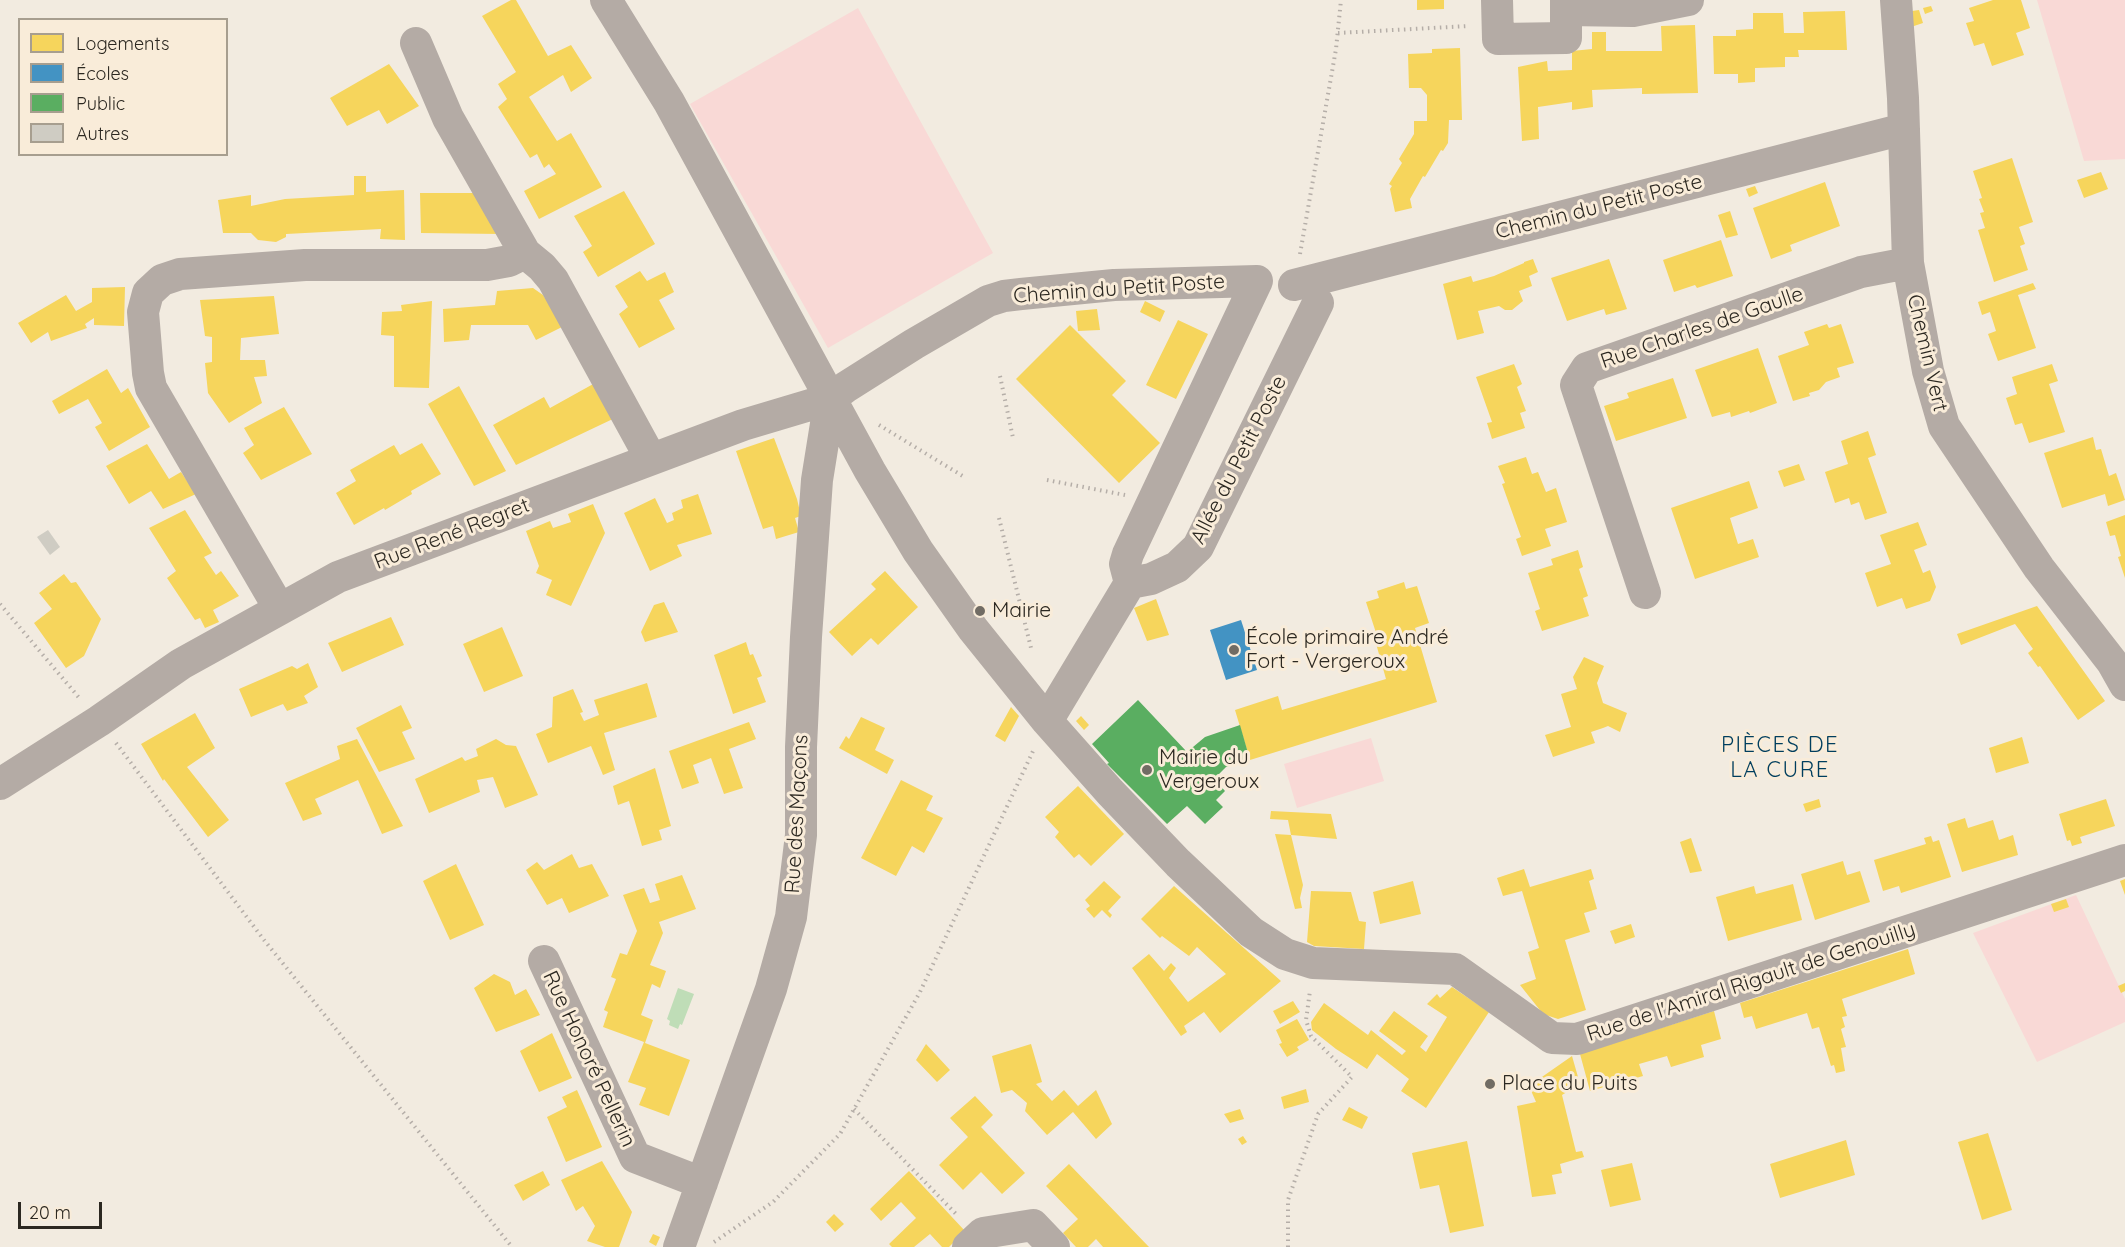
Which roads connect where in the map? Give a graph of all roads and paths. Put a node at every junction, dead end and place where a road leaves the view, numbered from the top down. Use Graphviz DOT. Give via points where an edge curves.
graph roads {
  1 [pos="606,0"];
  2 [pos="1341,0"];
  3 [pos="1688,0"];
  4 [pos="1896,0"];
  5 [pos="1567,5"];
  6 [pos="1497,12"];
  7 [pos="1338,33"];
  8 [pos="416,43"];
  9 [pos="1904,129"];
  10 [pos="525,254"];
  11 [pos="1908,263"];
  12 [pos="1306,294"];
  13 [pos="1000,376"];
  14 [pos="830,399"];
  15 [pos="878,423"];
  16 [pos="1013,438"];
  17 [pos="651,459"];
  18 [pos="966,478"];
  19 [pos="1047,480"];
  20 [pos="1153,501"];
  21 [pos="999,518"];
  22 [pos="1130,583"];
  23 [pos="1646,593"];
  24 [pos="0,604"];
  25 [pos="279,608"];
  26 [pos="1032,654"];
  27 [pos="2125,685"];
  28 [pos="99,721"];
  29 [pos="1047,721"];
  30 [pos="0,784"];
  31 [pos="2125,860"];
  32 [pos="544,961"];
  33 [pos="1313,963"];
  34 [pos="854,1109"];
  35 [pos="702,1183"];
  36 [pos="973,1242"];
  37 [pos="512,1247"];
  38 [pos="680,1247"];
  39 [pos="705,1247"];
  40 [pos="1054,1247"];
  41 [pos="1288,1247"];
  1 -- 14 [label="street, Rue de l'Amiral Rigault de Genouilly" via="669,102"];
  2 -- 7 [label="path"];
  3 -- 5 [label="street" via="1633,11"];
  4 -- 9 [label="street, Chemin Vert"];
  5 -- 6 [label="street" via="1566,38 1497,39"];
  6 -- 7 [label="path"];
  7 -- 12 [label="path"];
  8 -- 10 [label="street" via="448,118"];
  9 -- 11 [label="street, Chemin Vert"];
  9 -- 12 [label="street, Chemin du Petit Poste"];
  10 -- 17 [label="street" via="553,280"];
  10 -- 25 [label="street" via="487,265 306,265 180,274 162,280 148,293 142,312 151,388"];
  11 -- 23 [label="street, Rue Charles de Gaulle" via="1861,272 1587,368 1576,385"];
  11 -- 27 [label="street, Chemin Vert" via="1928,371 1944,426 2039,568 2112,662"];
  12 -- 22 [label="street, Allée du Petit Poste" via="1198,547 1177,567"];
  13 -- 16 [label="path"];
  14 -- 17 [label="street, Rue René Regret" via="742,425"];
  14 -- 20 [label="street, Chemin du Petit Poste" via="914,344 988,301 1004,296 1114,285 1257,281"];
  14 -- 29 [label="street, Rue de l'Amiral Rigault de Genouilly" via="918,551 973,629"];
  14 -- 35 [label="street, Rue des Maçons" via="817,480 801,747 801,835 791,917 771,989"];
  15 -- 18 [label="path"];
  17 -- 25 [label="street, Rue René Regret" via="338,577"];
  19 -- 20 [label="path"];
  20 -- 22 [label="street" via="1125,564"];
  21 -- 26 [label="path"];
  22 -- 29 [label="street"];
  24 -- 28 [label="path"];
  25 -- 28 [label="street, Rue René Regret" via="181,664"];
  28 -- 30 [label="street, Rue René Regret"];
  28 -- 37 [label="path" via="264,940"];
  29 -- 33 [label="street, Rue de l'Amiral Rigault de Genouilly" via="1178,863 1251,932 1285,954"];
  29 -- 34 [label="path" via="920,992"];
  31 -- 33 [label="street, Rue de l'Amiral Rigault de Genouilly" via="1577,1039 1552,1038 1455,969"];
  32 -- 35 [label="street, Rue Honoré Pellerin" via="635,1157"];
  33 -- 41 [label="path" via="1306,1020 1311,1036 1352,1077 1318,1114 1288,1200"];
  34 -- 36 [label="path"];
  34 -- 39 [label="path" via="840,1134 773,1202"];
  35 -- 38 [label="street, Rue des Maçons"];
  36 -- 40 [label="street" via="983,1233 1033,1225"];
}
